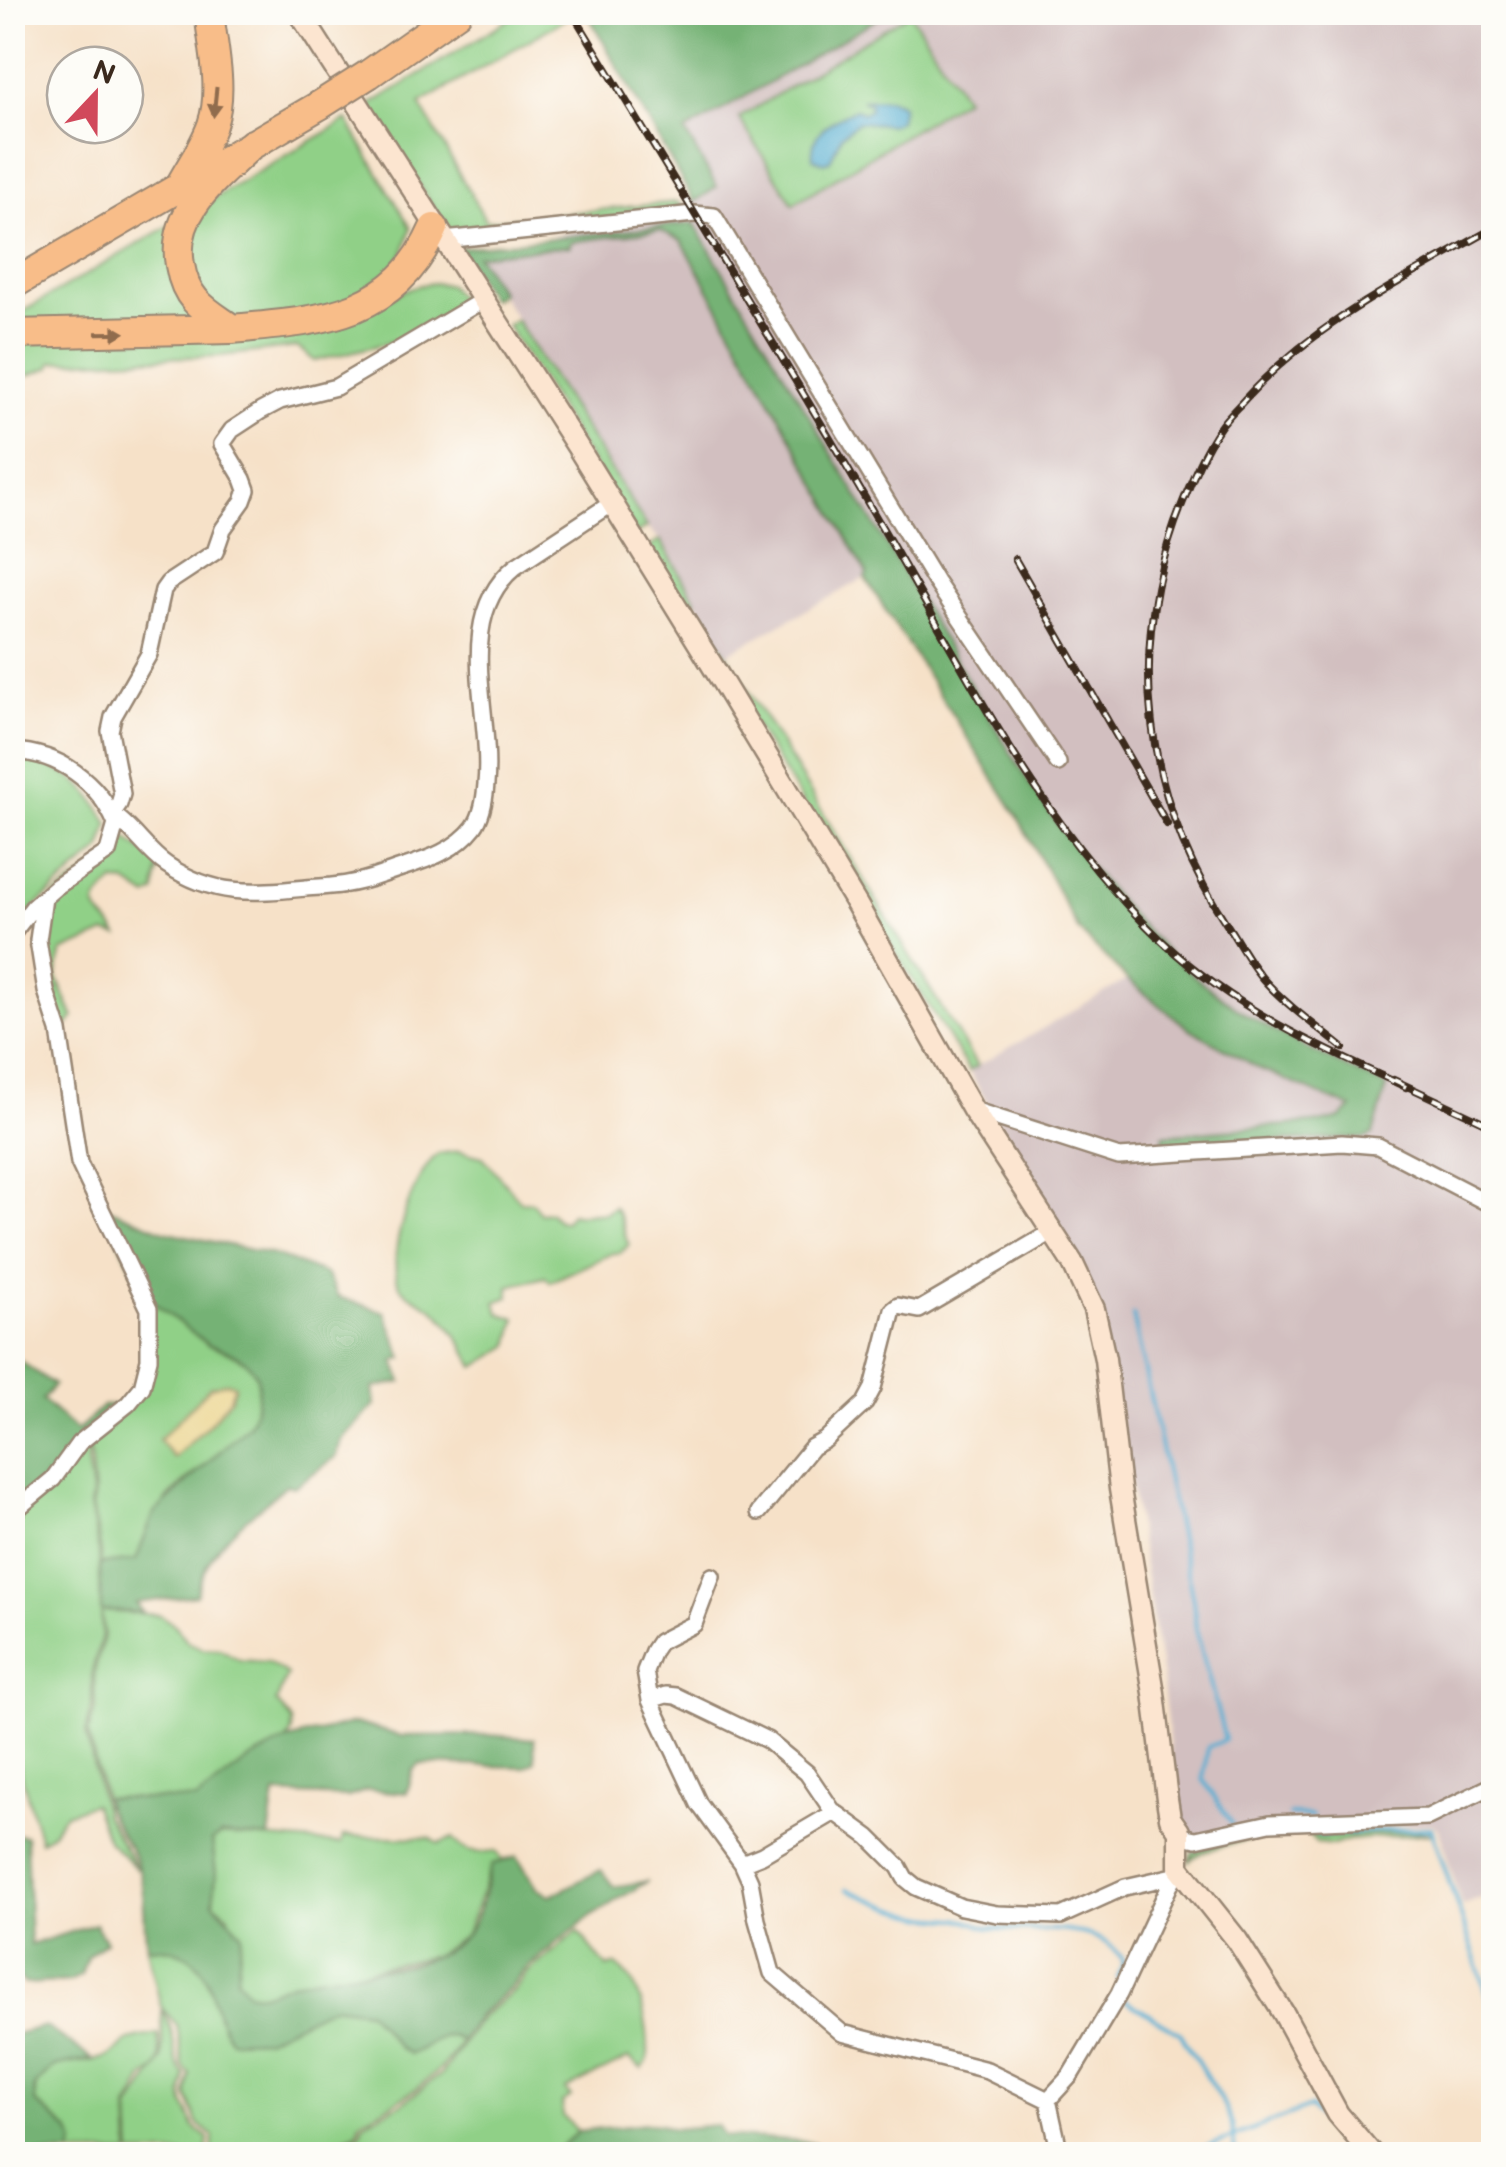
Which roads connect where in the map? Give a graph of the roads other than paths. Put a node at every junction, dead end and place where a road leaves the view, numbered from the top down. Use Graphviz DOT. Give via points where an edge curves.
graph roads {
  1 [pos="209,12"];
  2 [pos="299,12"];
  3 [pos="457,12"];
  4 [pos="252,144"];
  5 [pos="181,184"];
  6 [pos="439,234"];
  7 [pos="12,285"];
  8 [pos="483,300"];
  9 [pos="232,329"];
  10 [pos="12,334"];
  11 [pos="612,504"];
  12 [pos="12,750"];
  13 [pos="1058,763"];
  14 [pos="112,814"];
  15 [pos="44,898"];
  16 [pos="12,934"];
  17 [pos="973,1110"];
  18 [pos="1494,1206"];
  19 [pos="1052,1232"];
  20 [pos="12,1512"];
  21 [pos="759,1512"];
  22 [pos="712,1576"];
  23 [pos="650,1700"];
  24 [pos="1494,1785"];
  25 [pos="835,1812"];
  26 [pos="1178,1831"];
  27 [pos="742,1864"];
  28 [pos="1176,1872"];
  29 [pos="1048,2100"];
  30 [pos="1060,2154"];
  31 [pos="1372,2154"];
  1 -- 5 [label="highway, one-way" via="216,110"];
  2 -- 6 [label="street"];
  3 -- 4 [label="highway, bridge"];
  4 -- 5 [label="highway"];
  4 -- 9 [label="highway" via="199,196 178,246 193,298"];
  5 -- 7 [label="highway"];
  6 -- 8 [label="street"];
  6 -- 9 [label="highway" via="386,292 362,307 300,323"];
  6 -- 13 [label="street" via="714,216 936,582"];
  8 -- 11 [label="street"];
  8 -- 14 [label="street" via="336,387 280,401 228,435 222,444 247,490 215,552 163,590 149,654 110,730 122,794"];
  10 -- 9 [label="highway, one-way"];
  11 -- 14 [label="street" via="515,567 488,598 479,654 488,754 483,805 473,829 445,850 350,886 254,894 177,871"];
  11 -- 17 [label="street" via="857,905"];
  12 -- 14 [label="street" via="83,777"];
  14 -- 15 [label="street" via="116,834 108,852"];
  15 -- 16 [label="street"];
  15 -- 20 [label="street" via="38,940 79,1163 148,1309 151,1329 142,1387"];
  17 -- 18 [label="street" via="1119,1158 1378,1146"];
  17 -- 19 [label="street"];
  19 -- 21 [label="street" via="919,1310 893,1310 865,1403 812,1447"];
  19 -- 26 [label="street" via="1087,1293 1098,1328 1166,1799"];
  22 -- 23 [label="street" via="694,1624 653,1651 646,1670"];
  23 -- 25 [label="street" via="676,1696 766,1740 808,1773"];
  23 -- 27 [label="street" via="699,1804"];
  24 -- 26 [label="street" via="1428,1817 1270,1823 1196,1839"];
  25 -- 27 [label="street"];
  25 -- 28 [label="street" via="916,1887 978,1912 1062,1916"];
  26 -- 28 [label="street"];
  27 -- 29 [label="street" via="772,1972 842,2033 987,2070"];
  28 -- 29 [label="street" via="1119,1994"];
  28 -- 31 [label="street" via="1236,1940 1338,2114"];
  29 -- 30 [label="street"];
}
